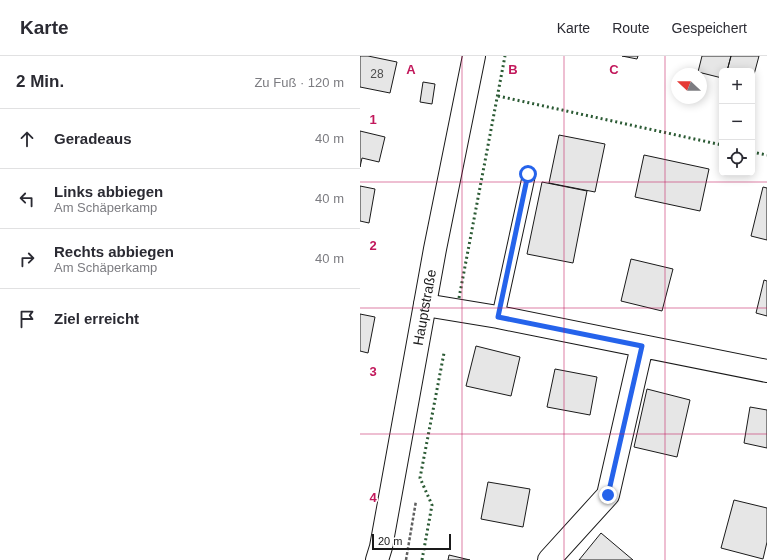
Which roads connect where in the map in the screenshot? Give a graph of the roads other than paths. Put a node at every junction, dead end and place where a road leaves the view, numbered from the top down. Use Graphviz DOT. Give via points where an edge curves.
graph roads {
  1 [pos="474,56"];
  2 [pos="528,174"];
  3 [pos="425,305"];
  4 [pos="498,317"];
  5 [pos="642,346"];
  6 [pos="767,371"];
  7 [pos="377,560"];
  8 [pos="549,560"];
  1 -- 3 [label="street, Hauptstraße"];
  2 -- 4 [label="lane"];
  3 -- 4 [label="street"];
  3 -- 7 [label="street, Hauptstraße"];
  4 -- 5 [label="street"];
  5 -- 6 [label="street"];
  5 -- 8 [label="street" via="608,495"];
}
